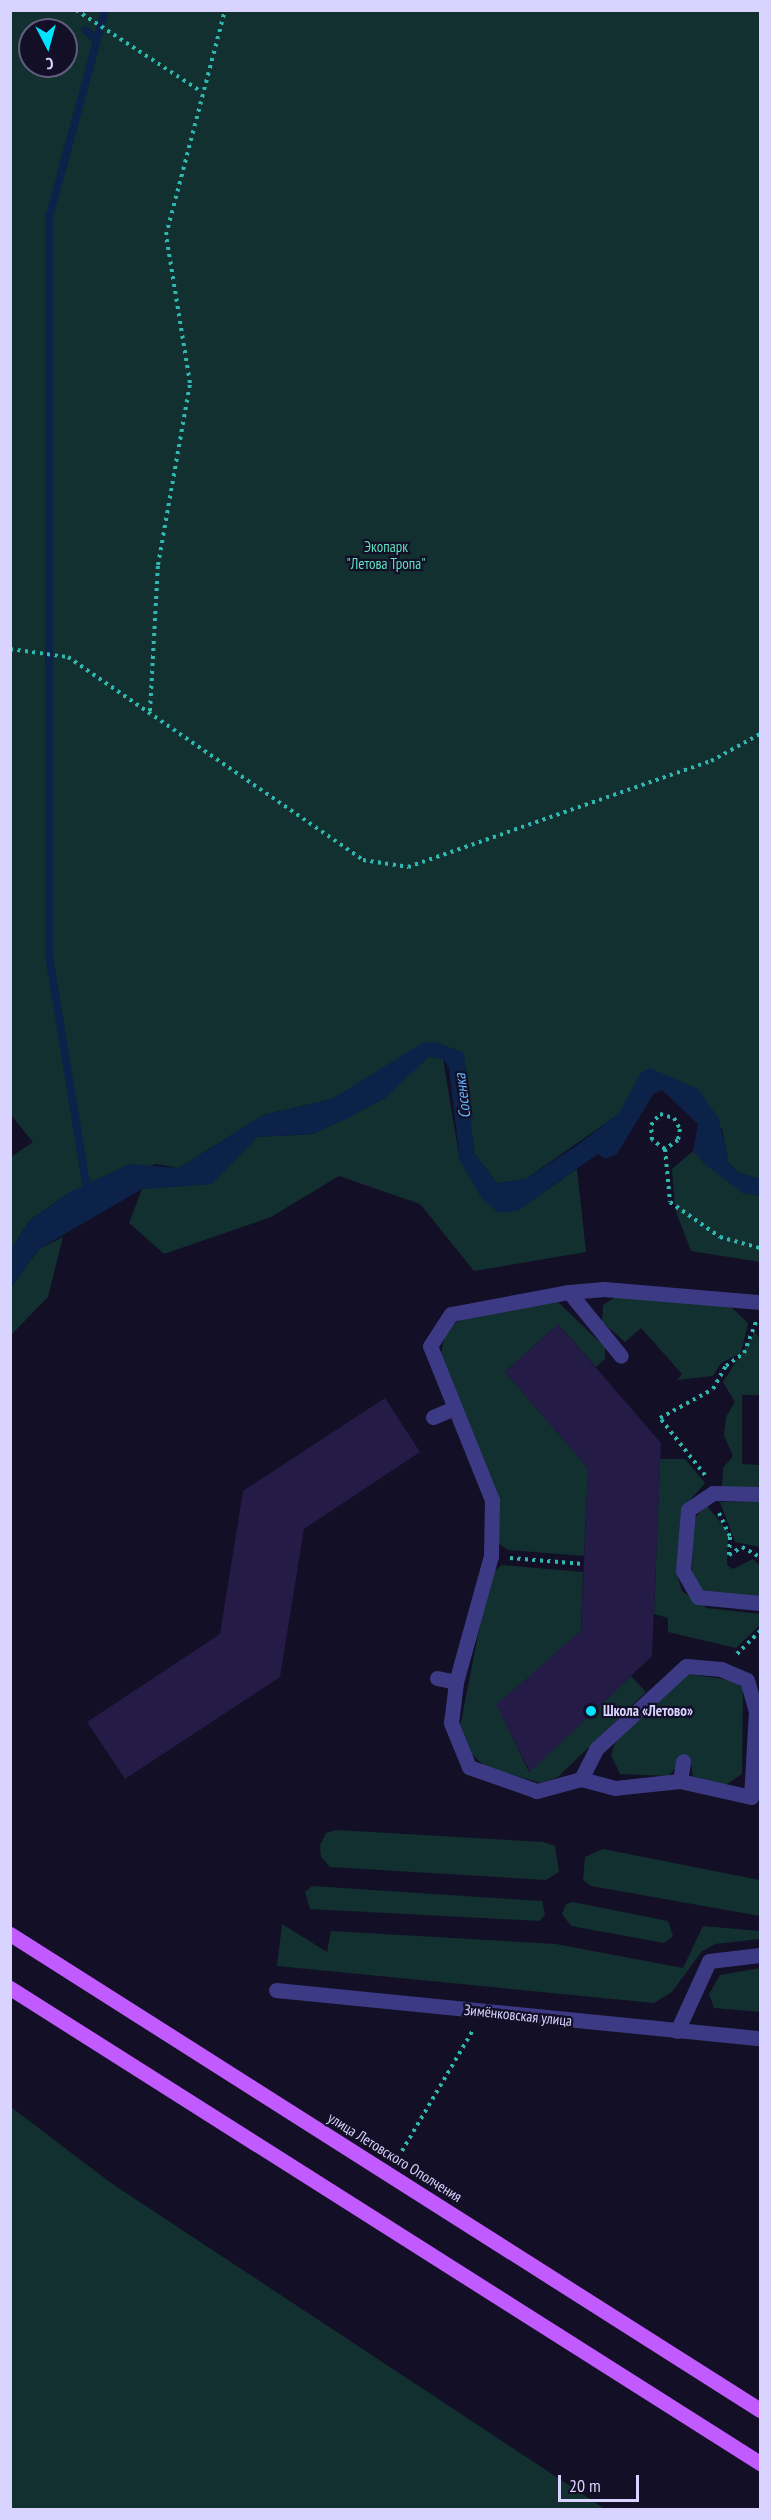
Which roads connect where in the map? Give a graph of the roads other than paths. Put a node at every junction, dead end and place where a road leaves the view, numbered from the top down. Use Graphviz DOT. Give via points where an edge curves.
graph roads {
  1 [pos="569,1292"];
  2 [pos="759,1309"];
  3 [pos="621,1356"];
  4 [pos="452,1409"];
  5 [pos="433,1417"];
  6 [pos="760,1494"];
  7 [pos="760,1603"];
  8 [pos="437,1678"];
  9 [pos="456,1682"];
  10 [pos="683,1761"];
  11 [pos="581,1779"];
  12 [pos="680,1781"];
  13 [pos="10,1934"];
  14 [pos="760,1955"];
  15 [pos="10,1988"];
  16 [pos="276,1990"];
  17 [pos="677,2031"];
  18 [pos="760,2038"];
  19 [pos="760,2410"];
  20 [pos="760,2463"];
  1 -- 2 [label="street"];
  1 -- 3 [label="street"];
  1 -- 4 [label="street" via="451,1314 430,1346"];
  4 -- 5 [label="street"];
  4 -- 9 [label="street" via="492,1500 491,1556"];
  6 -- 7 [label="street" via="713,1492 688,1510 683,1571 698,1598"];
  8 -- 9 [label="street"];
  9 -- 11 [label="street" via="451,1723 469,1767 537,1791"];
  10 -- 12 [label="street"];
  11 -- 12 [label="street" via="615,1788"];
  11 -- 12 [label="street" via="596,1749 686,1666 721,1669 747,1680 756,1711 751,1797"];
  13 -- 19 [label="main road, улица Летовского Ополчения"];
  14 -- 17 [label="street" via="709,1961"];
  15 -- 20 [label="main road"];
  16 -- 17 [label="street, Зимёнковская улица"];
  17 -- 18 [label="street, Зимёнковская улица"];
}
